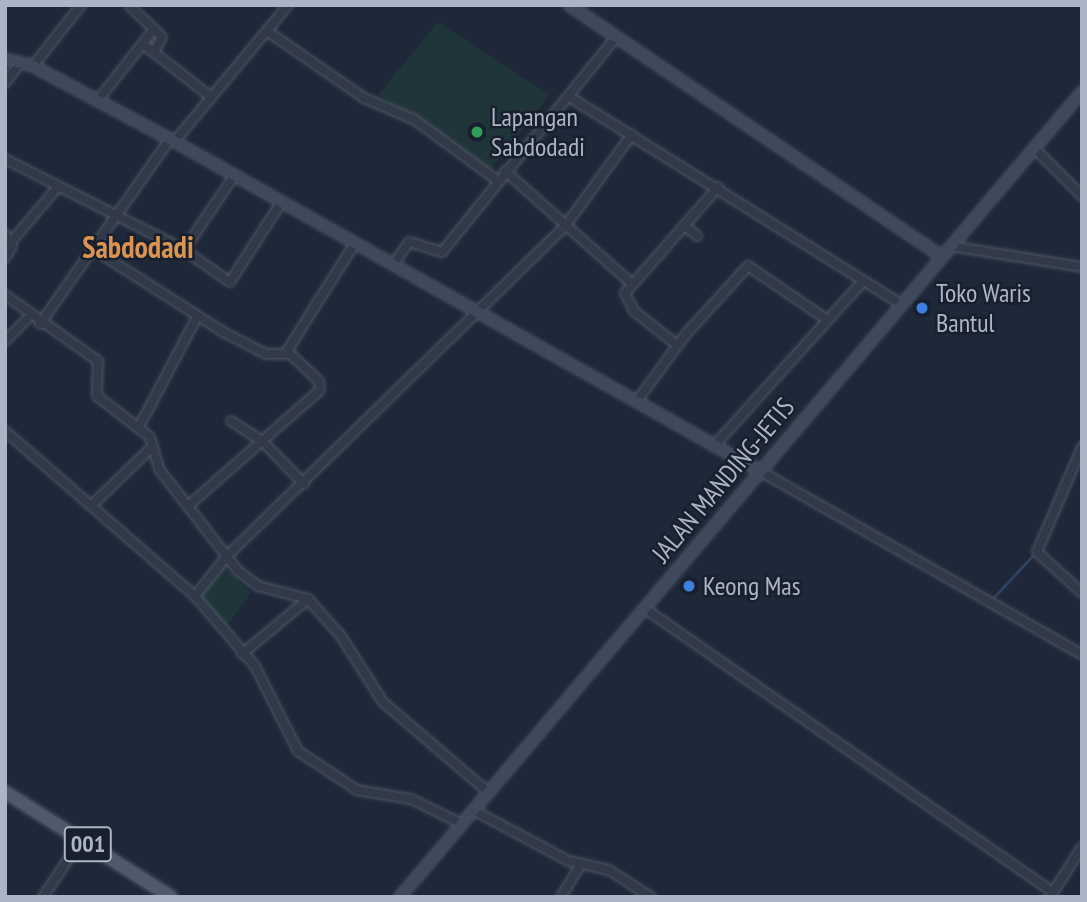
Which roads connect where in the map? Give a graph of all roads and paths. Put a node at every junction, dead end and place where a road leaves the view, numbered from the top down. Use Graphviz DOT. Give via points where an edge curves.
graph roads {
  1 [pos="81,5"];
  2 [pos="129,5"];
  3 [pos="569,5"];
  4 [pos="285,6"];
  5 [pos="154,29"];
  6 [pos="267,31"];
  7 [pos="616,37"];
  8 [pos="143,44"];
  9 [pos="154,52"];
  10 [pos="5,59"];
  11 [pos="20,63"];
  12 [pos="33,66"];
  13 [pos="5,83"];
  14 [pos="1082,92"];
  15 [pos="568,96"];
  16 [pos="211,97"];
  17 [pos="98,100"];
  18 [pos="632,134"];
  19 [pos="172,140"];
  20 [pos="1034,148"];
  21 [pos="5,159"];
  22 [pos="505,171"];
  23 [pos="234,176"];
  24 [pos="498,181"];
  25 [pos="718,187"];
  26 [pos="57,188"];
  27 [pos="1082,196"];
  28 [pos="282,201"];
  29 [pos="117,214"];
  30 [pos="566,225"];
  31 [pos="684,225"];
  32 [pos="5,234"];
  33 [pos="697,236"];
  34 [pos="11,243"];
  35 [pos="355,243"];
  36 [pos="950,246"];
  37 [pos="93,249"];
  38 [pos="184,250"];
  39 [pos="942,257"];
  40 [pos="5,258"];
  41 [pos="393,265"];
  42 [pos="1082,267"];
  43 [pos="863,281"];
  44 [pos="631,283"];
  45 [pos="5,295"];
  46 [pos="902,306"];
  47 [pos="482,313"];
  48 [pos="30,316"];
  49 [pos="197,317"];
  50 [pos="826,319"];
  51 [pos="40,324"];
  52 [pos="5,341"];
  53 [pos="677,345"];
  54 [pos="287,354"];
  55 [pos="636,402"];
  56 [pos="231,421"];
  57 [pos="139,427"];
  58 [pos="5,431"];
  59 [pos="262,441"];
  60 [pos="715,446"];
  61 [pos="150,449"];
  62 [pos="1081,449"];
  63 [pos="760,471"];
  64 [pos="304,484"];
  65 [pos="93,504"];
  66 [pos="188,506"];
  67 [pos="228,555"];
  68 [pos="1082,593"];
  69 [pos="195,596"];
  70 [pos="308,599"];
  71 [pos="644,608"];
  72 [pos="242,654"];
  73 [pos="1082,654"];
  74 [pos="5,792"];
  75 [pos="488,792"];
  76 [pos="473,810"];
  77 [pos="461,824"];
  78 [pos="81,840"];
  79 [pos="1082,847"];
  80 [pos="1074,860"];
  81 [pos="580,865"];
  82 [pos="1082,866"];
  83 [pos="1052,894"];
  84 [pos="43,897"];
  85 [pos="171,897"];
  86 [pos="400,897"];
  87 [pos="561,897"];
  88 [pos="650,897"];
  1 -- 12 [label="street"];
  2 -- 5 [label="street"];
  3 -- 7 [label="street"];
  4 -- 6 [label="street"];
  5 -- 8 [label="street"];
  5 -- 9 [label="street" via="162,39"];
  6 -- 16 [label="street"];
  6 -- 24 [label="street" via="364,98 415,120"];
  7 -- 15 [label="street"];
  7 -- 39 [label="street"];
  8 -- 9 [label="street"];
  8 -- 17 [label="street"];
  9 -- 16 [label="street"];
  10 -- 11 [label="street"];
  11 -- 12 [label="street"];
  11 -- 13 [label="street"];
  12 -- 17 [label="street"];
  14 -- 20 [label="street, JALAN MANDING-JETIS"];
  15 -- 18 [label="street"];
  15 -- 22 [label="street"];
  16 -- 19 [label="street"];
  17 -- 19 [label="street"];
  18 -- 25 [label="street"];
  18 -- 30 [label="street"];
  19 -- 23 [label="street"];
  19 -- 29 [label="street"];
  20 -- 27 [label="street"];
  20 -- 36 [label="street, JALAN MANDING-JETIS"];
  21 -- 26 [label="street"];
  22 -- 24 [label="street"];
  22 -- 30 [label="street"];
  23 -- 28 [label="street"];
  23 -- 38 [label="street"];
  24 -- 41 [label="street" via="442,252 409,242"];
  25 -- 31 [label="street"];
  25 -- 43 [label="street"];
  26 -- 29 [label="street"];
  26 -- 34 [label="street"];
  28 -- 35 [label="street"];
  28 -- 38 [label="street" via="230,282"];
  29 -- 37 [label="street"];
  29 -- 38 [label="street"];
  30 -- 44 [label="street"];
  30 -- 47 [label="street"];
  31 -- 33 [label="street"];
  31 -- 44 [label="street"];
  32 -- 34 [label="street"];
  34 -- 40 [label="street"];
  35 -- 41 [label="street"];
  35 -- 54 [label="street"];
  36 -- 39 [label="street, JALAN MANDING-JETIS"];
  36 -- 42 [label="street"];
  37 -- 49 [label="street"];
  37 -- 51 [label="street"];
  39 -- 46 [label="street, JALAN MANDING-JETIS"];
  41 -- 47 [label="street"];
  43 -- 46 [label="street"];
  43 -- 50 [label="street"];
  44 -- 53 [label="street" via="625,297 630,306"];
  45 -- 48 [label="street"];
  46 -- 63 [label="street, JALAN MANDING-JETIS"];
  47 -- 55 [label="street"];
  47 -- 64 [label="street"];
  48 -- 51 [label="street"];
  48 -- 52 [label="street"];
  49 -- 54 [label="street" via="267,354"];
  49 -- 57 [label="street"];
  50 -- 53 [label="street" via="750,266"];
  50 -- 60 [label="street"];
  51 -- 57 [label="street" via="98,361 97,396"];
  53 -- 55 [label="street"];
  54 -- 59 [label="street" via="319,381 320,390"];
  55 -- 60 [label="street"];
  56 -- 59 [label="street"];
  57 -- 61 [label="street" via="150,437"];
  58 -- 65 [label="street"];
  59 -- 64 [label="street"];
  59 -- 66 [label="street"];
  60 -- 63 [label="street"];
  61 -- 65 [label="street"];
  61 -- 66 [label="street"];
  62 -- 68 [label="street" via="1037,552"];
  63 -- 71 [label="street, JALAN MANDING-JETIS"];
  63 -- 73 [label="street"];
  64 -- 67 [label="street"];
  65 -- 69 [label="street"];
  66 -- 67 [label="street"];
  67 -- 69 [label="street"];
  67 -- 70 [label="street" via="258,586"];
  69 -- 72 [label="street"];
  70 -- 72 [label="street"];
  70 -- 75 [label="street" via="341,636 383,702"];
  71 -- 75 [label="street, JALAN MANDING-JETIS"];
  71 -- 83 [label="street"];
  72 -- 77 [label="street" via="255,666 298,751 357,790 411,799"];
  74 -- 78 [label="main road, 001"];
  75 -- 76 [label="street, JALAN MANDING-JETIS"];
  76 -- 77 [label="street, JALAN MANDING-JETIS"];
  76 -- 81 [label="street"];
  77 -- 86 [label="street, JALAN MANDING-JETIS"];
  78 -- 84 [label="street"];
  78 -- 85 [label="main road, 001"];
  79 -- 80 [label="street"];
  80 -- 82 [label="street"];
  80 -- 83 [label="street"];
  81 -- 87 [label="street"];
  81 -- 88 [label="street" via="608,870"];
}
